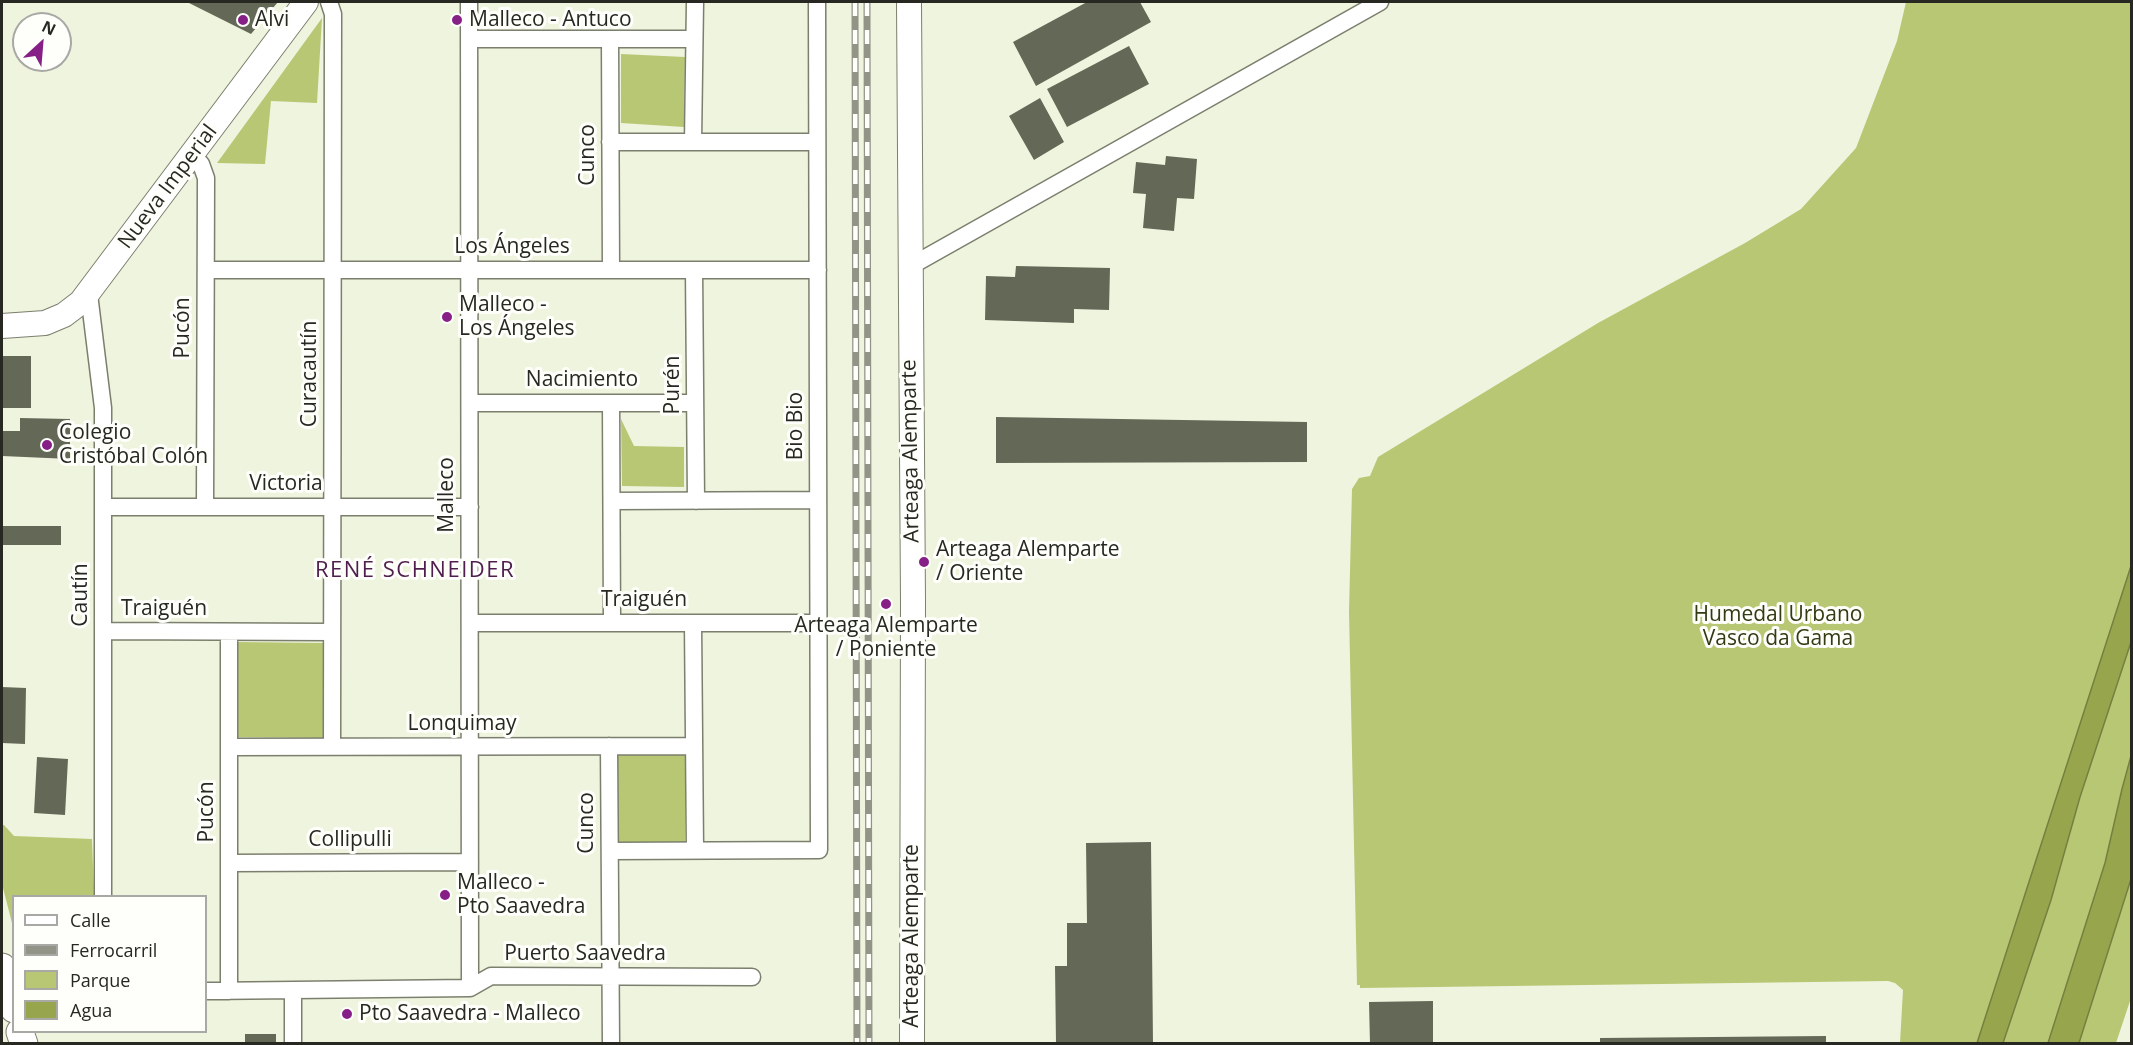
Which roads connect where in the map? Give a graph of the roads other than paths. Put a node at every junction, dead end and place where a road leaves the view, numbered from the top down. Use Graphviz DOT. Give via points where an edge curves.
graph roads {
  1 [pos="306,2"];
  2 [pos="329,2"];
  3 [pos="469,2"];
  4 [pos="694,2"];
  5 [pos="817,2"];
  6 [pos="909,2"];
  7 [pos="1380,2"];
  8 [pos="469,39"];
  9 [pos="610,39"];
  10 [pos="694,39"];
  11 [pos="610,142"];
  12 [pos="693,142"];
  13 [pos="818,142"];
  14 [pos="192,155"];
  15 [pos="909,267"];
  16 [pos="206,270"];
  17 [pos="332,270"];
  18 [pos="469,270"];
  19 [pos="611,270"];
  20 [pos="694,270"];
  21 [pos="818,270"];
  22 [pos="89,294"];
  23 [pos="2,326"];
  24 [pos="470,403"];
  25 [pos="611,403"];
  26 [pos="695,403"];
  27 [pos="818,500"];
  28 [pos="612,501"];
  29 [pos="696,501"];
  30 [pos="103,507"];
  31 [pos="205,507"];
  32 [pos="332,507"];
  33 [pos="470,507"];
  34 [pos="470,622"];
  35 [pos="612,623"];
  36 [pos="693,623"];
  37 [pos="819,623"];
  38 [pos="103,631"];
  39 [pos="229,632"];
  40 [pos="332,632"];
  41 [pos="470,746"];
  42 [pos="609,746"];
  43 [pos="694,746"];
  44 [pos="229,747"];
  45 [pos="332,747"];
  46 [pos="695,850"];
  47 [pos="610,851"];
  48 [pos="470,862"];
  49 [pos="229,863"];
  50 [pos="103,895"];
  51 [pos="2,968"];
  52 [pos="610,977"];
  53 [pos="752,977"];
  54 [pos="470,988"];
  55 [pos="207,991"];
  56 [pos="293,991"];
  57 [pos="229,992"];
  58 [pos="12,1002"];
  59 [pos="293,1044"];
  60 [pos="611,1044"];
  61 [pos="912,1044"];
  1 -- 14 [label="main road, Nueva Imperial"];
  2 -- 17 [label="street, Curacautín" via="333,14"];
  3 -- 8 [label="street, Malleco"];
  4 -- 10 [label="street"];
  5 -- 13 [label="street, Bio Bio"];
  6 -- 15 [label="main road, Arteaga Alemparte"];
  7 -- 15 [label="street"];
  8 -- 9 [label="street"];
  8 -- 18 [label="street, Malleco"];
  9 -- 10 [label="street"];
  9 -- 11 [label="street, Cunco"];
  10 -- 12 [label="street"];
  11 -- 12 [label="street"];
  11 -- 19 [label="street, Cunco"];
  12 -- 13 [label="street"];
  13 -- 21 [label="street, Bio Bio"];
  14 -- 16 [label="street, Pucón" via="201,164 206,178"];
  14 -- 22 [label="main road, Nueva Imperial"];
  15 -- 61 [label="main road, Arteaga Alemparte"];
  16 -- 17 [label="street, Los Ángeles"];
  16 -- 31 [label="street, Pucón"];
  17 -- 18 [label="street, Los Ángeles"];
  17 -- 32 [label="street, Curacautín"];
  18 -- 19 [label="street, Los Ángeles"];
  18 -- 24 [label="street, Malleco"];
  19 -- 20 [label="street, Los Ángeles"];
  20 -- 21 [label="street, Los Ángeles"];
  20 -- 26 [label="street, Purén"];
  21 -- 27 [label="street, Bio Bio"];
  22 -- 23 [label="main road, Nueva Imperial" via="54,320"];
  22 -- 30 [label="street, Cautín" via="103,408"];
  24 -- 25 [label="street, Nacimiento"];
  24 -- 33 [label="street, Malleco"];
  25 -- 26 [label="street, Nacimiento"];
  25 -- 28 [label="street"];
  26 -- 29 [label="street, Purén"];
  27 -- 29 [label="street"];
  27 -- 37 [label="street, Bio Bio"];
  28 -- 29 [label="street"];
  28 -- 35 [label="street"];
  30 -- 31 [label="street, Victoria"];
  30 -- 38 [label="street, Cautín"];
  31 -- 32 [label="street, Victoria"];
  32 -- 33 [label="street, Victoria"];
  32 -- 40 [label="street, Curacautín"];
  33 -- 34 [label="street, Malleco"];
  34 -- 35 [label="street, Traiguén"];
  34 -- 41 [label="street, Malleco"];
  35 -- 36 [label="street, Traiguén"];
  36 -- 37 [label="street, Traiguén"];
  36 -- 43 [label="street"];
  37 -- 46 [label="street, Bio Bio" via="819,850"];
  38 -- 39 [label="street, Traiguén"];
  38 -- 50 [label="street, Cautín"];
  39 -- 40 [label="street, Traiguén"];
  39 -- 44 [label="street, Pucón"];
  40 -- 45 [label="street, Curacautín"];
  41 -- 42 [label="street, Lonquimay"];
  41 -- 45 [label="street, Lonquimay"];
  41 -- 48 [label="street, Malleco"];
  42 -- 43 [label="street, Lonquimay"];
  42 -- 47 [label="street, Cunco"];
  43 -- 46 [label="street"];
  44 -- 45 [label="street, Lonquimay"];
  44 -- 49 [label="street, Pucón"];
  46 -- 47 [label="street"];
  47 -- 52 [label="street, Cunco"];
  48 -- 49 [label="street, Collipulli"];
  48 -- 54 [label="street, Malleco"];
  49 -- 57 [label="street, Pucón"];
  51 -- 58 [label="main road"];
  52 -- 53 [label="street, Puerto Saavedra"];
  52 -- 54 [label="street, Puerto Saavedra" via="491,976"];
  52 -- 60 [label="street, Cunco"];
  54 -- 56 [label="street, Puerto Saavedra"];
  55 -- 57 [label="street, Puerto Saavedra"];
  56 -- 57 [label="street, Puerto Saavedra"];
  56 -- 59 [label="street"];
}
